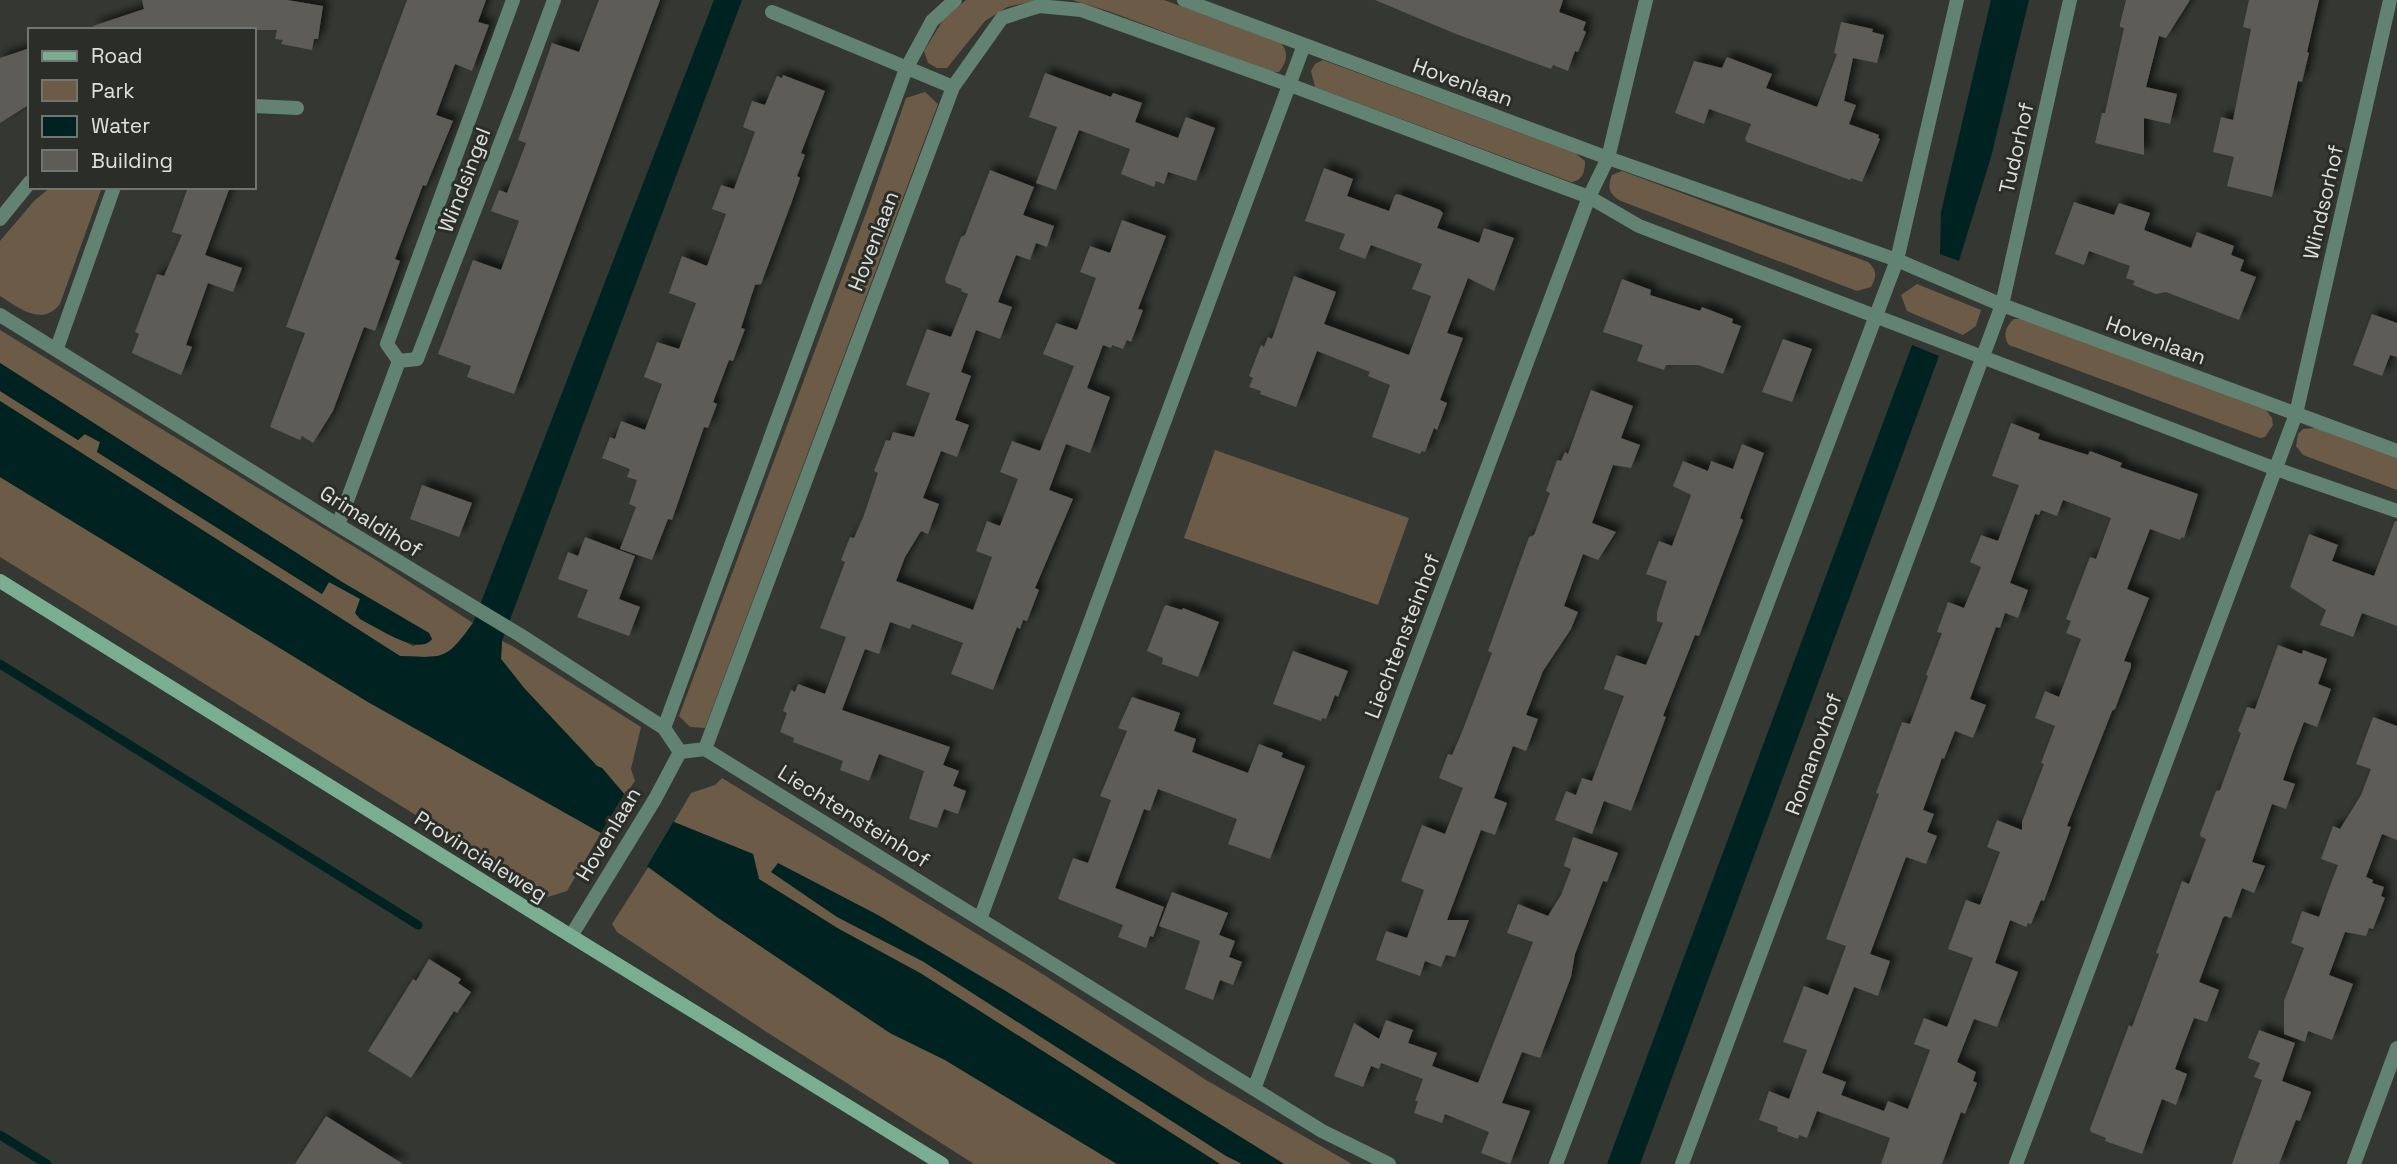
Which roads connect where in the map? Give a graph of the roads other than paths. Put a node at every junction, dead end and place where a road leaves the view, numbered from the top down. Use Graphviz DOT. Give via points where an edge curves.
graph roads {
  1 [pos="513,0"];
  2 [pos="554,0"];
  3 [pos="955,0"];
  4 [pos="1184,0"];
  5 [pos="1646,0"];
  6 [pos="1957,0"];
  7 [pos="2070,0"];
  8 [pos="2390,0"];
  9 [pos="772,12"];
  10 [pos="1304,45"];
  11 [pos="906,69"];
  12 [pos="1290,85"];
  13 [pos="953,87"];
  14 [pos="256,106"];
  15 [pos="297,108"];
  16 [pos="1608,158"];
  17 [pos="28,184"];
  18 [pos="113,189"];
  19 [pos="1589,197"];
  20 [pos="0,219"];
  21 [pos="1897,260"];
  22 [pos="2002,305"];
  23 [pos="0,315"];
  24 [pos="1876,316"];
  25 [pos="57,348"];
  26 [pos="1983,358"];
  27 [pos="399,361"];
  28 [pos="2296,414"];
  29 [pos="2397,451"];
  30 [pos="2276,469"];
  31 [pos="2397,511"];
  32 [pos="338,525"];
  33 [pos="0,581"];
  34 [pos="664,728"];
  35 [pos="705,749"];
  36 [pos="680,752"];
  37 [pos="981,919"];
  38 [pos="570,936"];
  39 [pos="2397,1048"];
  40 [pos="1254,1089"];
  41 [pos="942,1164"];
  42 [pos="1390,1164"];
  43 [pos="1556,1164"];
  44 [pos="1682,1164"];
  45 [pos="2016,1164"];
  46 [pos="2354,1164"];
  1 -- 27 [label="street, Windsingel" via="387,344"];
  2 -- 27 [label="street, Windsingel" via="417,359"];
  3 -- 11 [label="street, Hovenlaan" via="932,21"];
  4 -- 10 [label="street, Hovenlaan"];
  5 -- 16 [label="street"];
  6 -- 21 [label="street"];
  7 -- 22 [label="street, Tudorhof"];
  8 -- 28 [label="street, Windsorhof"];
  9 -- 11 [label="street"];
  10 -- 12 [label="street"];
  10 -- 16 [label="street, Hovenlaan"];
  11 -- 13 [label="street"];
  11 -- 34 [label="street, Hovenlaan"];
  12 -- 13 [label="street, Hovenlaan" via="1081,10 1039,6 1002,18"];
  12 -- 19 [label="street, Hovenlaan"];
  12 -- 37 [label="street"];
  13 -- 35 [label="street, Hovenlaan"];
  14 -- 15 [label="street"];
  16 -- 19 [label="street"];
  16 -- 21 [label="street, Hovenlaan"];
  17 -- 20 [label="street"];
  18 -- 25 [label="street"];
  19 -- 24 [label="street, Hovenlaan" via="1639,226"];
  19 -- 40 [label="street, Liechtensteinhof"];
  21 -- 22 [label="street, Hovenlaan"];
  21 -- 24 [label="street"];
  22 -- 26 [label="street"];
  22 -- 28 [label="street, Hovenlaan"];
  23 -- 25 [label="street, Grimaldihof"];
  24 -- 26 [label="street, Hovenlaan"];
  24 -- 43 [label="street"];
  25 -- 32 [label="street, Grimaldihof"];
  26 -- 30 [label="street, Hovenlaan"];
  26 -- 44 [label="street, Romanovhof"];
  27 -- 32 [label="street"];
  28 -- 29 [label="street, Hovenlaan"];
  28 -- 30 [label="street"];
  30 -- 31 [label="street, Hovenlaan"];
  30 -- 45 [label="street"];
  32 -- 34 [label="street, Grimaldihof"];
  33 -- 38 [label="main road, Provincialeweg"];
  34 -- 36 [label="street"];
  35 -- 36 [label="street"];
  35 -- 37 [label="street, Liechtensteinhof"];
  36 -- 38 [label="street, Hovenlaan"];
  37 -- 40 [label="street, Liechtensteinhof"];
  38 -- 41 [label="main road, Provincialeweg"];
  39 -- 46 [label="street"];
  40 -- 42 [label="street, Liechtensteinhof" via="1322,1131"];
}
